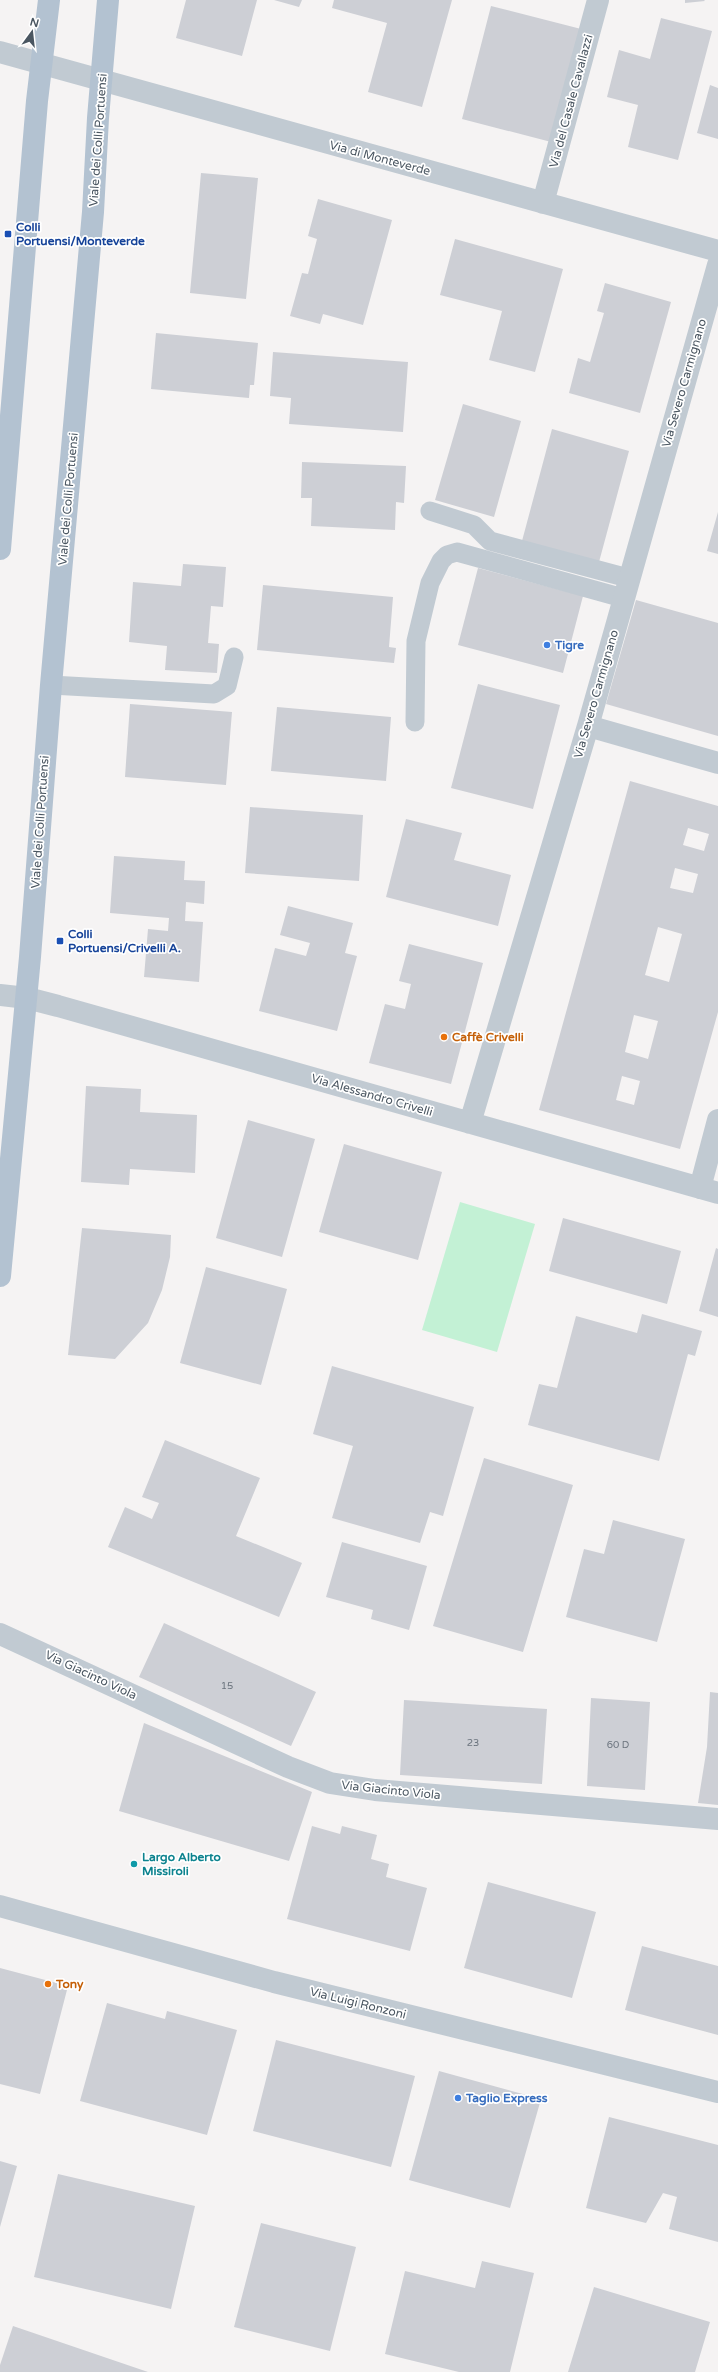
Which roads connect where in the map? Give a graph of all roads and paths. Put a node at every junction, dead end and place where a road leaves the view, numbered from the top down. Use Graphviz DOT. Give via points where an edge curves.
graph roads {
  1 [pos="49,0"];
  2 [pos="108,0"];
  3 [pos="598,0"];
  4 [pos="0,52"];
  5 [pos="42,64"];
  6 [pos="101,81"];
  7 [pos="543,202"];
  8 [pos="718,251"];
  9 [pos="718,265"];
  10 [pos="430,511"];
  11 [pos="0,549"];
  12 [pos="626,588"];
  13 [pos="234,657"];
  14 [pos="51,685"];
  15 [pos="415,722"];
  16 [pos="588,726"];
  17 [pos="718,763"];
  18 [pos="0,995"];
  19 [pos="27,998"];
  20 [pos="718,1120"];
  21 [pos="470,1123"];
  22 [pos="709,1190"];
  23 [pos="0,1276"];
  24 [pos="0,1634"];
  25 [pos="718,1819"];
  26 [pos="0,1906"];
  27 [pos="718,2092"];
  1 -- 5 [label="main road"];
  2 -- 6 [label="main road, Viale dei Colli Portuensi"];
  3 -- 7 [label="street, Via del Casale Cavallazzi"];
  4 -- 5 [label="street, Via di Monteverde"];
  5 -- 6 [label="street, Via di Monteverde"];
  5 -- 11 [label="main road"];
  6 -- 7 [label="street, Via di Monteverde"];
  6 -- 14 [label="main road, Viale dei Colli Portuensi" via="93,212"];
  7 -- 8 [label="street, Via di Monteverde"];
  9 -- 12 [label="street, Via Severo Carmignano"];
  10 -- 12 [label="lane" via="474,525 490,541"];
  12 -- 15 [label="lane" via="457,552 448,555 441,561 430,583 416,641"];
  12 -- 16 [label="street, Via Severo Carmignano"];
  13 -- 14 [label="lane" via="227,686 214,694"];
  14 -- 19 [label="main road, Viale dei Colli Portuensi"];
  16 -- 17 [label="street"];
  16 -- 21 [label="street, Via Severo Carmignano"];
  18 -- 19 [label="street"];
  19 -- 21 [label="street, Via Alessandro Crivelli"];
  19 -- 23 [label="main road, Viale dei Colli Portuensi"];
  20 -- 22 [label="street"];
  21 -- 22 [label="street, Via Alessandro Crivelli"];
  24 -- 25 [label="street, Via Giacinto Viola" via="288,1767 330,1783 375,1790"];
  26 -- 27 [label="street, Via Luigi Ronzoni" via="274,1982"];
}
